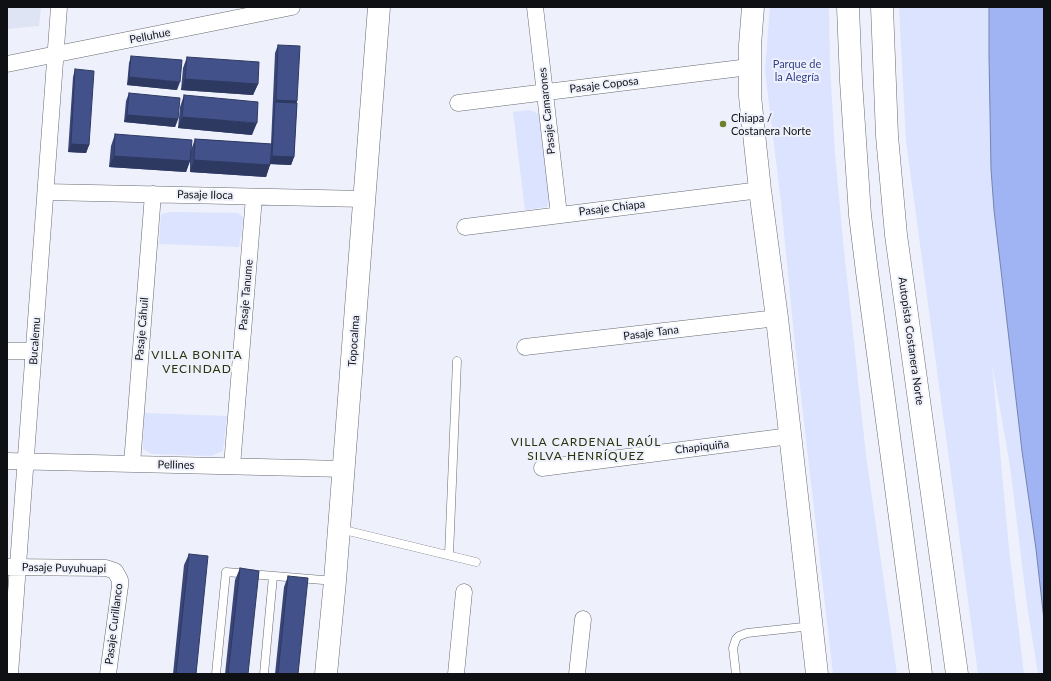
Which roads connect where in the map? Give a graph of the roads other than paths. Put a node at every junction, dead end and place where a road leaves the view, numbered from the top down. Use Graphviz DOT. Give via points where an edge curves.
graph roads {
  1 [pos="59,7"];
  2 [pos="292,7"];
  3 [pos="379,7"];
  4 [pos="535,7"];
  5 [pos="753,7"];
  6 [pos="848,7"];
  7 [pos="882,7"];
  8 [pos="241,12"];
  9 [pos="56,54"];
  10 [pos="7,64"];
  11 [pos="749,67"];
  12 [pos="545,92"];
  13 [pos="458,102"];
  14 [pos="760,190"];
  15 [pos="46,192"];
  16 [pos="153,194"];
  17 [pos="254,197"];
  18 [pos="364,199"];
  19 [pos="559,215"];
  20 [pos="465,227"];
  21 [pos="777,318"];
  22 [pos="525,347"];
  23 [pos="7,351"];
  24 [pos="34,351"];
  25 [pos="457,361"];
  26 [pos="790,436"];
  27 [pos="7,461"];
  28 [pos="26,461"];
  29 [pos="132,464"];
  30 [pos="232,466"];
  31 [pos="542,468"];
  32 [pos="344,469"];
  33 [pos="340,529"];
  34 [pos="448,555"];
  35 [pos="476,562"];
  36 [pos="12,567"];
  37 [pos="118,575"];
  38 [pos="272,576"];
  39 [pos="336,581"];
  40 [pos="464,592"];
  41 [pos="583,619"];
  42 [pos="812,626"];
  43 [pos="10,674"];
  44 [pos="108,674"];
  45 [pos="216,674"];
  46 [pos="264,674"];
  47 [pos="326,674"];
  48 [pos="456,674"];
  49 [pos="577,674"];
  50 [pos="736,674"];
  51 [pos="817,674"];
  52 [pos="921,674"];
  53 [pos="957,674"];
  1 -- 9 [label="street, Bucalemu"];
  2 -- 8 [label="street, Pelluhue"];
  3 -- 18 [label="main road, Topocalma"];
  4 -- 12 [label="street, Pasaje Camarones"];
  5 -- 11 [label="main road"];
  6 -- 52 [label="main road" via="851,88 866,272"];
  7 -- 53 [label="main road, Autopista Costanera Norte" via="887,136 896,235"];
  8 -- 9 [label="street, Pelluhue"];
  9 -- 10 [label="street, Pelluhue"];
  9 -- 15 [label="street, Bucalemu"];
  11 -- 12 [label="street, Pasaje Coposa"];
  11 -- 14 [label="main road"];
  12 -- 13 [label="street, Pasaje Coposa"];
  12 -- 19 [label="street, Pasaje Camarones"];
  14 -- 19 [label="street, Pasaje Chiapa"];
  14 -- 21 [label="main road"];
  15 -- 16 [label="street, Pasaje Iloca"];
  15 -- 24 [label="street, Bucalemu"];
  16 -- 17 [label="street, Pasaje Iloca"];
  16 -- 29 [label="street, Pasaje Cáhuil"];
  17 -- 18 [label="street, Pasaje Iloca"];
  17 -- 30 [label="street, Pasaje Tanume"];
  18 -- 32 [label="main road, Topocalma"];
  19 -- 20 [label="street, Pasaje Chiapa"];
  21 -- 22 [label="street, Pasaje Tana"];
  21 -- 26 [label="main road"];
  23 -- 24 [label="street"];
  24 -- 28 [label="street, Bucalemu"];
  25 -- 34 [label="lane"];
  26 -- 31 [label="street, Chapiquiña"];
  26 -- 42 [label="main road"];
  27 -- 28 [label="street, Pellines"];
  28 -- 29 [label="street, Pellines"];
  28 -- 36 [label="street, Bucalemu"];
  29 -- 30 [label="street, Pellines"];
  30 -- 32 [label="street, Pellines"];
  32 -- 33 [label="main road, Topocalma"];
  33 -- 34 [label="lane"];
  33 -- 39 [label="main road, Topocalma"];
  34 -- 35 [label="lane"];
  36 -- 37 [label="street, Pasaje Puyuhuapi" via="106,568"];
  36 -- 43 [label="street, Bucalemu"];
  37 -- 44 [label="street, Pasaje Curillanco" via="120,586"];
  38 -- 39 [label="lane"];
  38 -- 45 [label="lane" via="226,572"];
  38 -- 46 [label="lane"];
  39 -- 47 [label="main road, Topocalma"];
  40 -- 48 [label="street"];
  41 -- 49 [label="street"];
  42 -- 50 [label="lane" via="739,636 733,648"];
  42 -- 51 [label="main road"];
}
